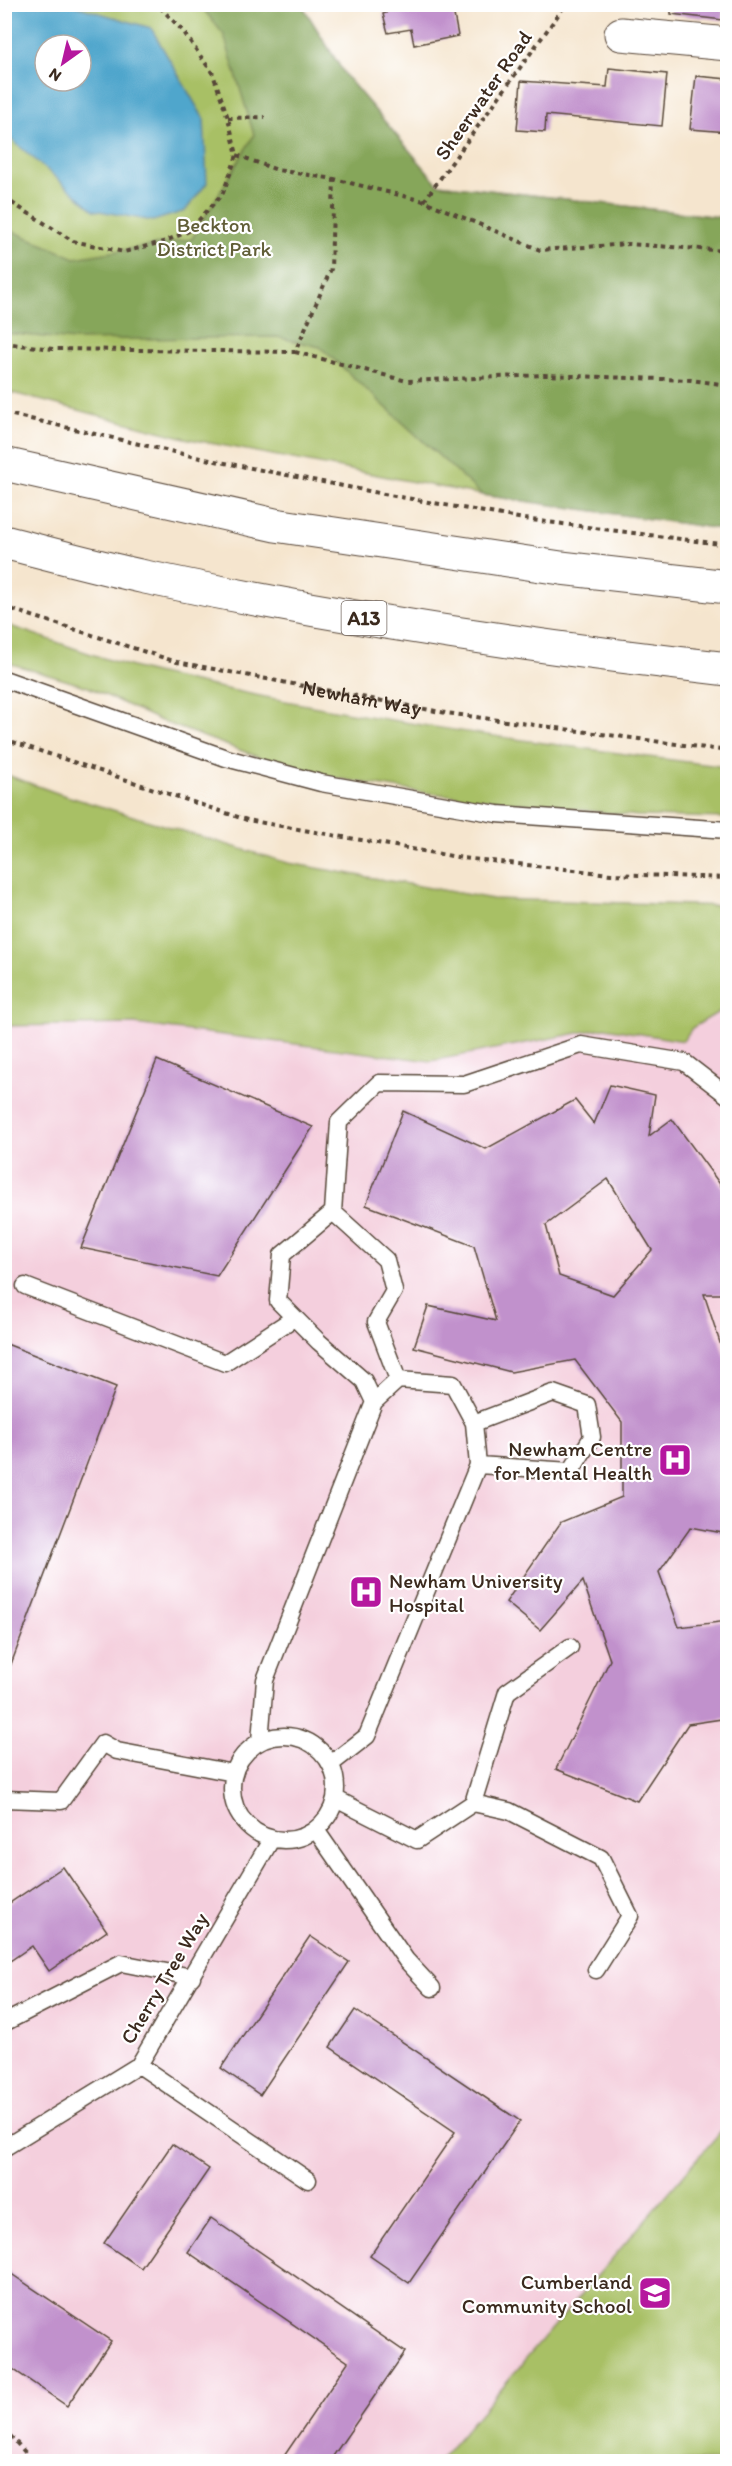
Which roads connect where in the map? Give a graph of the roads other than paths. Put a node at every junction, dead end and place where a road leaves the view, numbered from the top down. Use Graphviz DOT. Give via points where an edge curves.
graph roads {
  1 [pos="621,34"];
  2 [pos="728,44"];
  3 [pos="4,464"];
  4 [pos="4,542"];
  5 [pos="728,587"];
  6 [pos="728,669"];
  7 [pos="4,679"];
  8 [pos="728,830"];
  9 [pos="728,1096"];
  10 [pos="333,1212"];
  11 [pos="26,1286"];
  12 [pos="294,1318"];
  13 [pos="398,1380"];
  14 [pos="374,1402"];
  15 [pos="474,1423"];
  16 [pos="478,1465"];
  17 [pos="570,1647"];
  18 [pos="260,1741"];
  19 [pos="331,1764"];
  20 [pos="234,1773"];
  21 [pos="4,1799"];
  22 [pos="336,1799"];
  23 [pos="473,1803"];
  24 [pos="316,1830"];
  25 [pos="271,1840"];
  26 [pos="596,1970"];
  27 [pos="192,1977"];
  28 [pos="432,1988"];
  29 [pos="4,2023"];
  30 [pos="139,2065"];
  31 [pos="4,2148"];
  32 [pos="308,2180"];
  1 -- 2 [label="main road"];
  3 -- 5 [label="main road" via="275,525 561,568"];
  4 -- 6 [label="main road, A13" via="144,577 419,628"];
  7 -- 8 [label="lane" via="226,758 321,783 497,814"];
  9 -- 10 [label="lane" via="684,1062 581,1045 464,1084 379,1083 339,1122"];
  10 -- 12 [label="lane" via="282,1255 278,1301"];
  10 -- 13 [label="lane" via="386,1260 394,1291 376,1322"];
  11 -- 12 [label="lane" via="225,1363"];
  12 -- 14 [label="lane" via="364,1381"];
  13 -- 14 [label="lane"];
  13 -- 15 [label="lane" via="453,1384"];
  14 -- 18 [label="lane" via="265,1680"];
  15 -- 16 [label="lane"];
  15 -- 16 [label="lane" via="554,1393 587,1405 592,1437 571,1471"];
  16 -- 19 [label="lane" via="368,1736"];
  17 -- 23 [label="lane" via="507,1692"];
  18 -- 19 [label="lane" via="286,1736 304,1740 320,1749"];
  18 -- 20 [label="lane" via="240,1759"];
  19 -- 22 [label="lane"];
  20 -- 21 [label="lane" via="117,1751 103,1743 61,1801"];
  20 -- 25 [label="lane" via="234,1806 243,1821"];
  22 -- 23 [label="lane" via="417,1840"];
  22 -- 24 [label="lane"];
  23 -- 26 [label="lane" via="509,1811 600,1858 630,1916"];
  24 -- 25 [label="lane" via="290,1841"];
  24 -- 28 [label="lane" via="406,1960"];
  25 -- 27 [label="lane, Cherry Tree Way"];
  27 -- 29 [label="lane" via="121,1963"];
  27 -- 30 [label="lane, Cherry Tree Way"];
  30 -- 31 [label="lane, Cherry Tree Way"];
  30 -- 32 [label="lane"];
}
